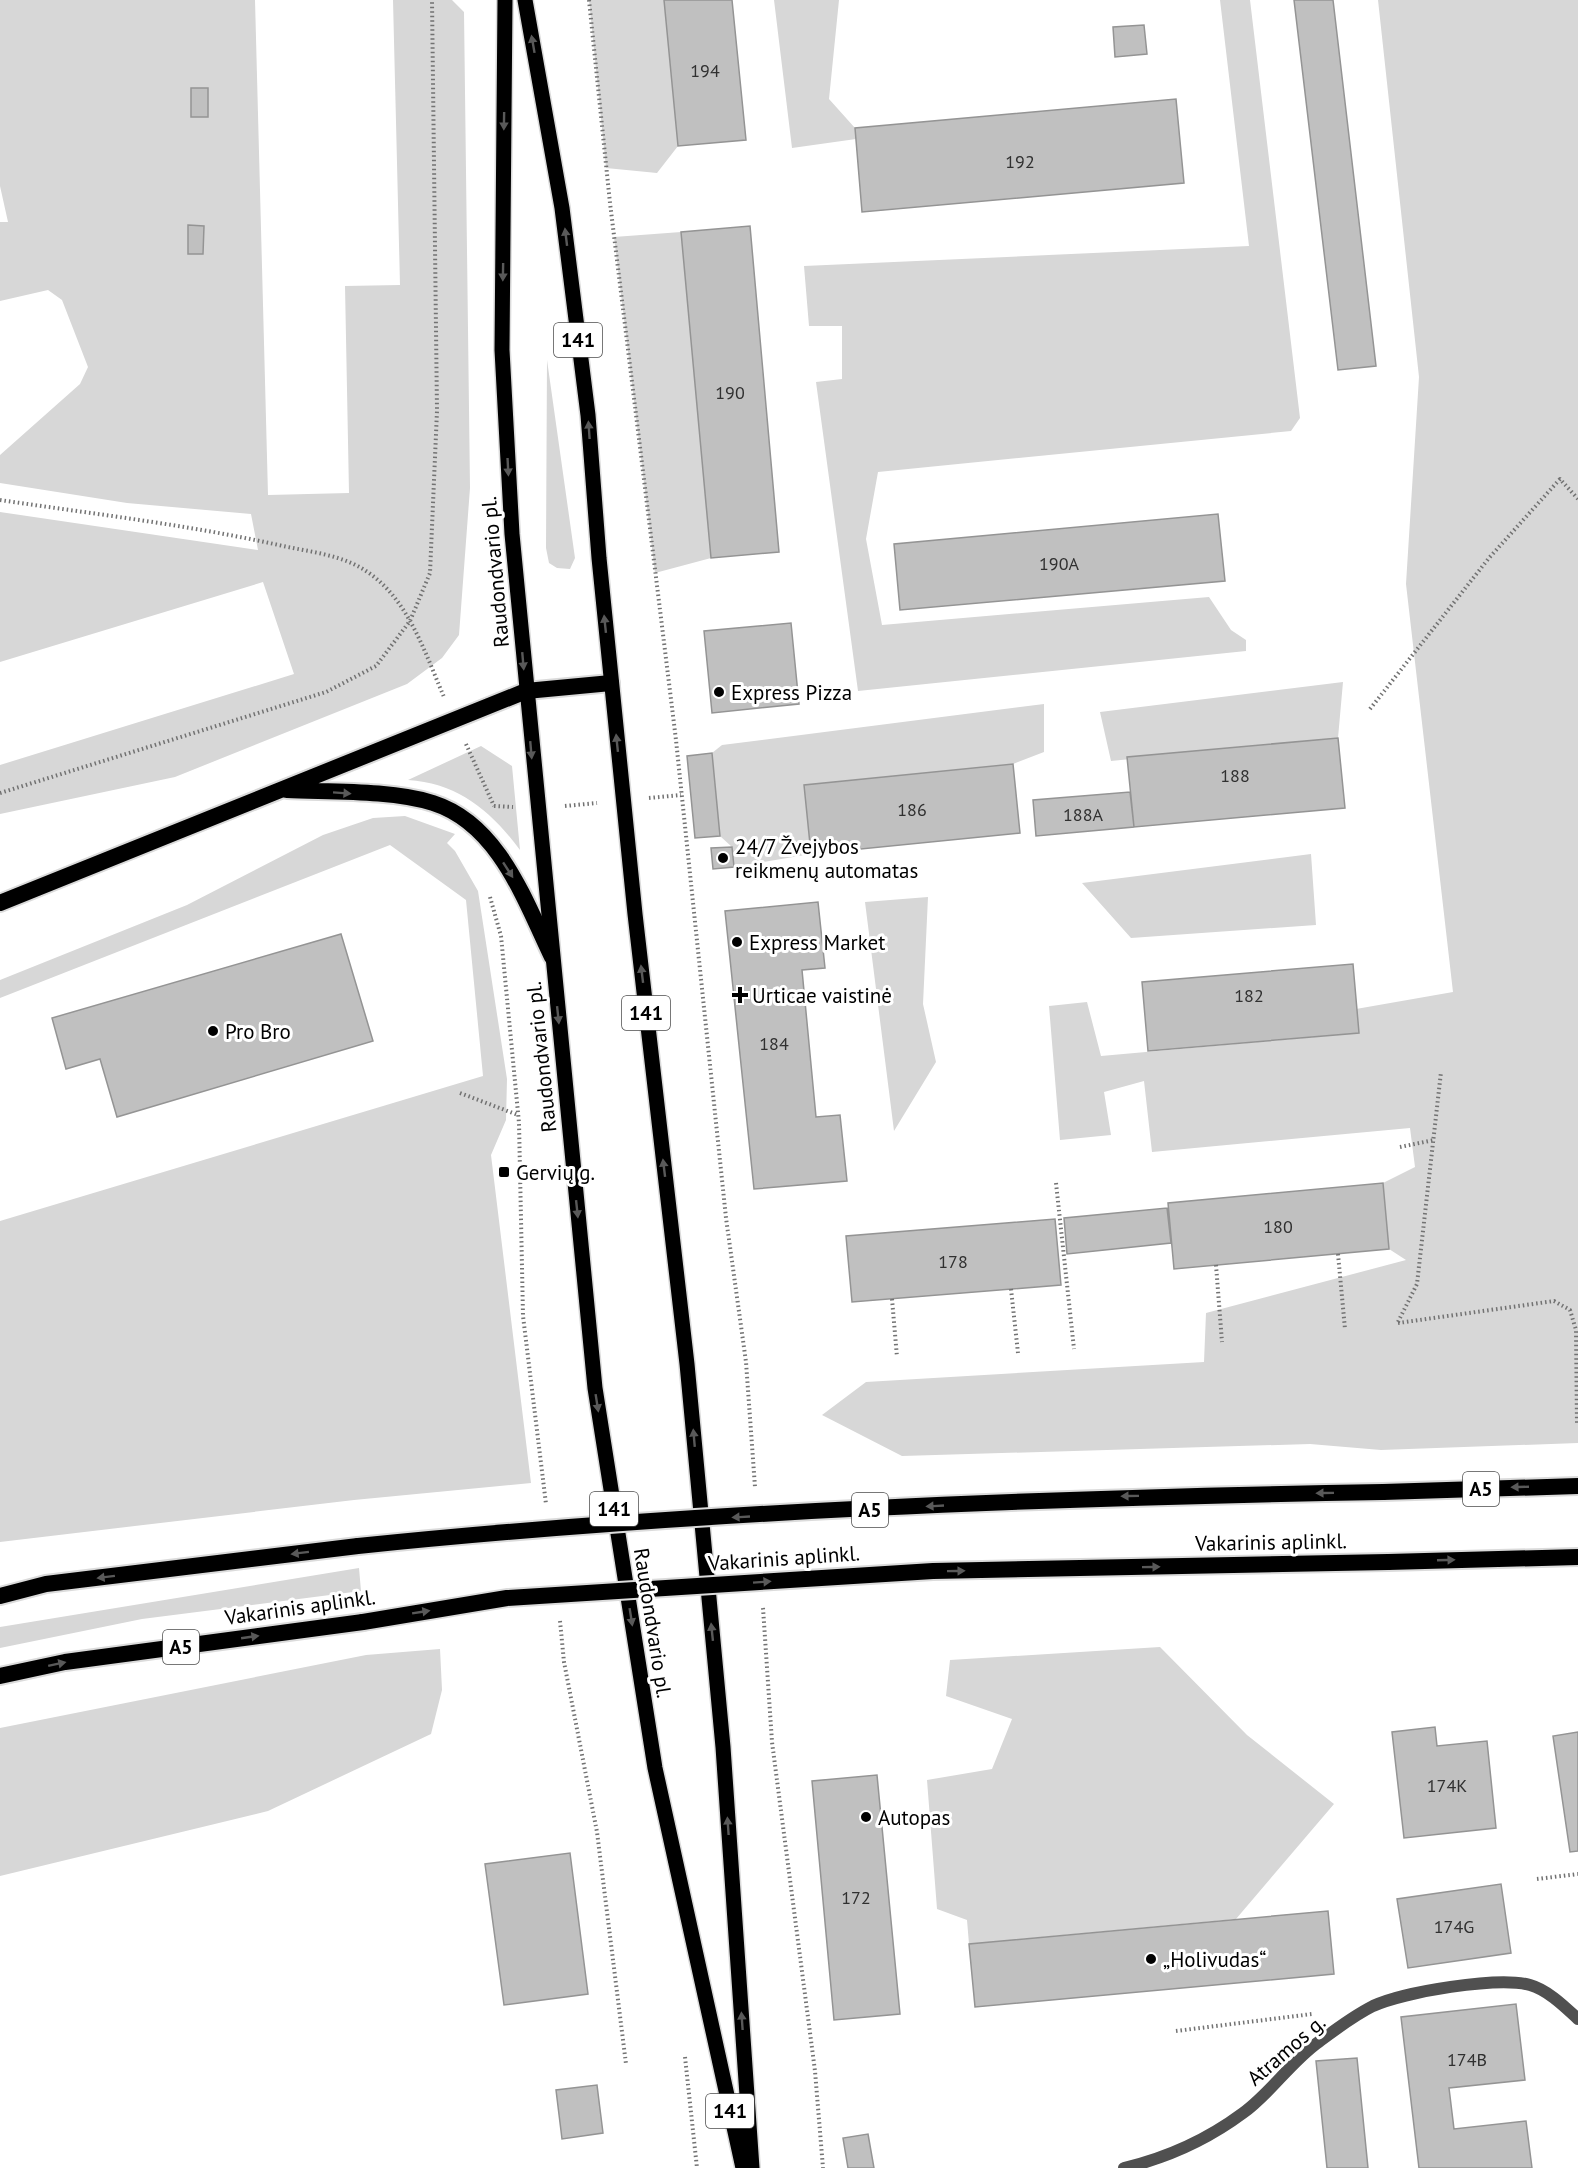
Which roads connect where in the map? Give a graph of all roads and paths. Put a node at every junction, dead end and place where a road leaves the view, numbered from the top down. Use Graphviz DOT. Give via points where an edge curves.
graph roads {
  1 [pos="432,0"];
  2 [pos="505,0"];
  3 [pos="525,0"];
  4 [pos="589,0"];
  5 [pos="1578,499"];
  6 [pos="0,500"];
  7 [pos="410,621"];
  8 [pos="611,683"];
  9 [pos="526,691"];
  10 [pos="1370,709"];
  11 [pos="283,789"];
  12 [pos="0,794"];
  13 [pos="681,795"];
  14 [pos="623,801"];
  15 [pos="494,806"];
  16 [pos="537,808"];
  17 [pos="489,894"];
  18 [pos="0,903"];
  19 [pos="552,957"];
  20 [pos="1441,1072"];
  21 [pos="460,1093"];
  22 [pos="518,1115"];
  23 [pos="1434,1140"];
  24 [pos="1400,1147"];
  25 [pos="1056,1183"];
  26 [pos="1338,1254"];
  27 [pos="1216,1265"];
  28 [pos="1011,1289"];
  29 [pos="892,1299"];
  30 [pos="1345,1329"];
  31 [pos="1222,1342"];
  32 [pos="1074,1349"];
  33 [pos="1018,1353"];
  34 [pos="897,1357"];
  35 [pos="1577,1424"];
  36 [pos="1578,1486"];
  37 [pos="755,1493"];
  38 [pos="547,1511"];
  39 [pos="1578,1557"];
  40 [pos="46,1584"];
  41 [pos="0,1587"];
  42 [pos="0,1596"];
  43 [pos="762,1600"];
  44 [pos="559,1616"];
  45 [pos="0,1676"];
  46 [pos="1578,1874"];
  47 [pos="1537,1879"];
  48 [pos="1315,2014"];
  49 [pos="1578,2019"];
  50 [pos="1176,2031"];
  51 [pos="685,2057"];
  52 [pos="626,2064"];
  53 [pos="697,2168"];
  54 [pos="743,2168"];
  55 [pos="752,2168"];
  56 [pos="823,2168"];
  57 [pos="1124,2168"];
  1 -- 7 [label="path" via="437,411 430,573"];
  2 -- 9 [label="main road, Raudondvario pl. / 141, one-way" via="502,350"];
  8 -- 3 [label="main road, 141, one-way" via="588,415 562,208"];
  4 -- 13 [label="path"];
  5 -- 10 [label="path" via="1560,479 1489,558"];
  6 -- 7 [label="path" via="239,536 341,559 366,571 391,593"];
  7 -- 12 [label="path" via="376,666 326,692"];
  8 -- 9 [label="highway"];
  14 -- 8 [label="main road, one-way"];
  9 -- 11 [label="highway"];
  9 -- 16 [label="main road, Raudondvario pl. / 141, one-way"];
  11 -- 18 [label="highway"];
  11 -- 19 [label="highway, one-way" via="433,803 475,826 516,883"];
  13 -- 14 [label="path"];
  13 -- 37 [label="path" via="726,1218 746,1362"];
  14 -- 16 [label="path"];
  55 -- 14 [label="main road, 141, one-way" via="723,1747 687,1364"];
  15 -- 16 [label="path"];
  16 -- 19 [label="main road, Raudondvario pl. / 141"];
  17 -- 22 [label="path" via="501,936"];
  19 -- 54 [label="main road, Raudondvario pl. / 141, one-way" via="595,1388 655,1768"];
  20 -- 23 [label="path"];
  21 -- 22 [label="path"];
  22 -- 38 [label="path" via="523,1316"];
  23 -- 24 [label="path"];
  23 -- 35 [label="path" via="1417,1284 1398,1323 1554,1301 1570,1310 1576,1330"];
  25 -- 32 [label="path"];
  26 -- 30 [label="path"];
  27 -- 31 [label="path"];
  28 -- 33 [label="path"];
  29 -- 34 [label="path"];
  36 -- 40 [label="highway, Vakarinis aplinkl. / A5, one-way, bridge" via="1090,1497 525,1529"];
  45 -- 39 [label="highway, Vakarinis aplinkl. / A5, one-way, bridge" via="65,1662 363,1622 507,1598 933,1571"];
  40 -- 41 [label="highway"];
  40 -- 42 [label="highway, Vakarinis aplinkl. / A5"];
  43 -- 56 [label="path" via="772,1742"];
  44 -- 52 [label="path" via="564,1662 597,1832"];
  46 -- 47 [label="path"];
  48 -- 50 [label="path"];
  49 -- 57 [label="street, Atramos g." via="1531,1985 1500,1982 1396,1998 1373,2006 1317,2043 1244,2113 1204,2139"];
  51 -- 53 [label="path"];
}
